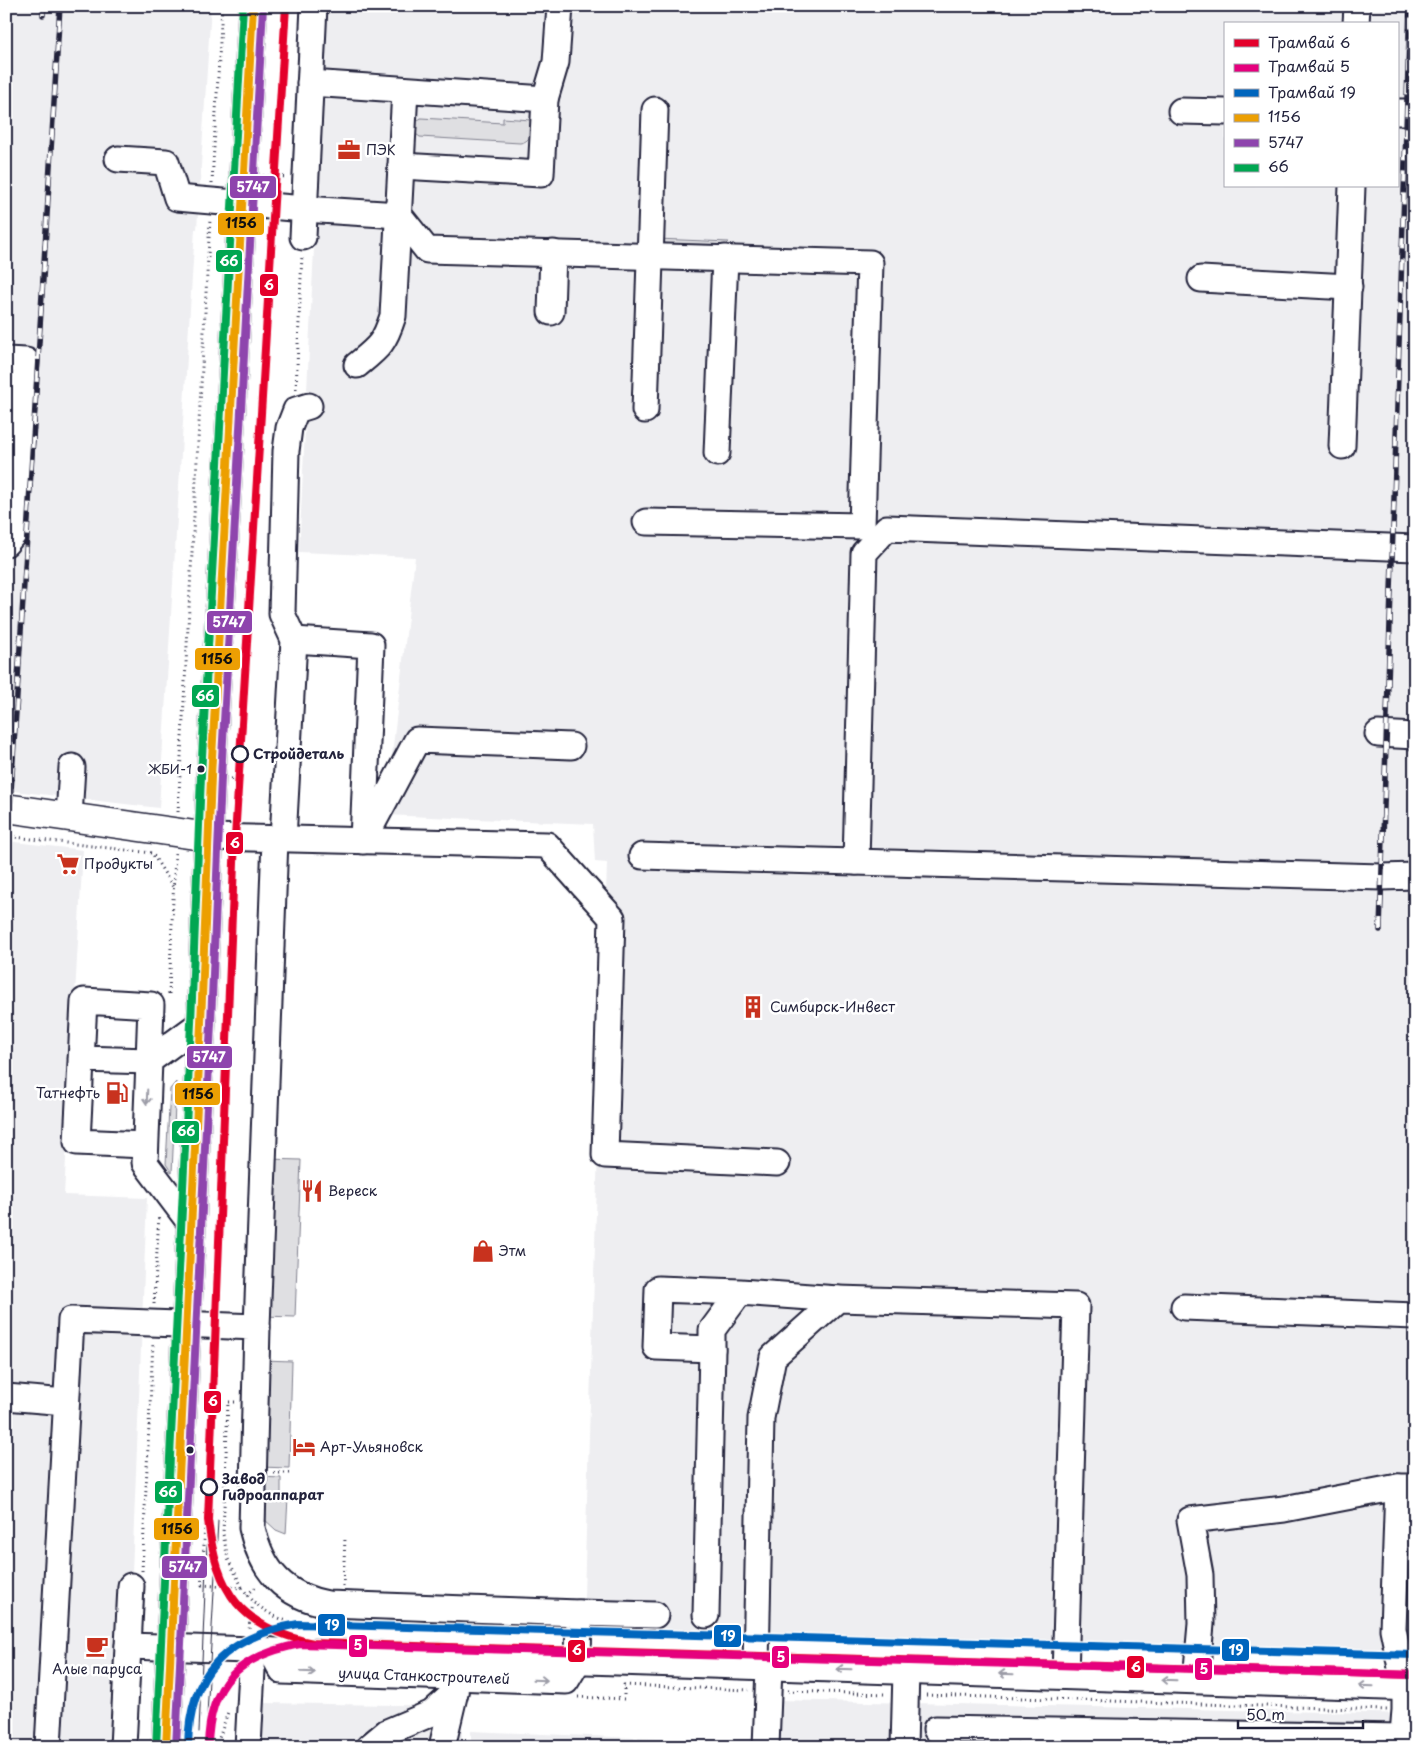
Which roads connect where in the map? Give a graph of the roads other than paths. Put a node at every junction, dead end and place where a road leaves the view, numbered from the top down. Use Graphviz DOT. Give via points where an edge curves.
graph roads {
  1 [pos="252,6"];
  2 [pos="314,6"];
  3 [pos="560,6"];
  4 [pos="1357,6"];
  5 [pos="1356,22"];
  6 [pos="310,83"];
  7 [pos="405,90"];
  8 [pos="545,99"];
  9 [pos="655,110"];
  10 [pos="1182,111"];
  11 [pos="1224,112"];
  12 [pos="1398,112"];
  13 [pos="1415,112"];
  14 [pos="118,159"];
  15 [pos="401,166"];
  16 [pos="1352,188"];
  17 [pos="241,204"];
  18 [pos="304,209"];
  19 [pos="399,215"];
  20 [pos="303,237"];
  21 [pos="553,253"];
  22 [pos="650,256"];
  23 [pos="725,258"];
  24 [pos="1201,279"];
  25 [pos="1349,287"];
  26 [pos="551,312"];
  27 [pos="6,360"];
  28 [pos="357,365"];
  29 [pos="302,398"];
  30 [pos="645,410"];
  31 [pos="1342,446"];
  32 [pos="717,453"];
  33 [pos="646,522"];
  34 [pos="6,543"];
  35 [pos="1415,548"];
  36 [pos="294,640"];
  37 [pos="1378,734"];
  38 [pos="1415,736"];
  39 [pos="571,746"];
  40 [pos="72,767"];
  41 [pos="6,808"];
  42 [pos="69,817"];
  43 [pos="209,837"];
  44 [pos="279,839"];
  45 [pos="364,841"];
  46 [pos="642,856"];
  47 [pos="856,862"];
  48 [pos="1415,876"];
  49 [pos="202,1023"];
  50 [pos="82,1058"];
  51 [pos="148,1061"];
  52 [pos="145,1145"];
  53 [pos="777,1163"];
  54 [pos="191,1224"];
  55 [pos="740,1292"];
  56 [pos="838,1299"];
  57 [pos="1184,1307"];
  58 [pos="1415,1316"];
  59 [pos="186,1325"];
  60 [pos="257,1327"];
  61 [pos="712,1349"];
  62 [pos="6,1397"];
  63 [pos="66,1402"];
  64 [pos="1406,1487"];
  65 [pos="136,1579"];
  66 [pos="579,1613"];
  67 [pos="655,1615"];
  68 [pos="706,1615"];
  69 [pos="128,1646"];
  70 [pos="171,1648"];
  71 [pos="257,1650"];
  72 [pos="578,1661"];
  73 [pos="764,1675"];
  74 [pos="1065,1676"];
  75 [pos="1196,1680"];
  76 [pos="906,1683"];
  77 [pos="456,1685"];
  78 [pos="1408,1695"];
  79 [pos="936,1729"];
  80 [pos="1402,1742"];
  81 [pos="48,1747"];
  82 [pos="123,1747"];
  83 [pos="166,1747"];
  84 [pos="248,1747"];
  85 [pos="369,1747"];
  86 [pos="442,1747"];
  87 [pos="766,1747"];
  88 [pos="904,1747"];
  1 -- 17 [label="main road"];
  2 -- 6 [label="street"];
  3 -- 8 [label="street" via="556,62"];
  4 -- 5 [label="street"];
  6 -- 7 [label="street"];
  6 -- 18 [label="street"];
  7 -- 8 [label="street"];
  7 -- 15 [label="street"];
  8 -- 15 [label="street" via="541,174"];
  9 -- 22 [label="street"];
  10 -- 11 [label="street"];
  12 -- 13 [label="street"];
  14 -- 17 [label="street" via="166,162 177,198"];
  15 -- 19 [label="street"];
  16 -- 25 [label="street"];
  17 -- 18 [label="street"];
  17 -- 43 [label="main road"];
  18 -- 19 [label="street"];
  18 -- 20 [label="street"];
  19 -- 21 [label="street" via="428,250"];
  19 -- 28 [label="street" via="393,316 378,347"];
  21 -- 22 [label="street"];
  21 -- 26 [label="street"];
  22 -- 23 [label="street"];
  22 -- 30 [label="street"];
  23 -- 32 [label="street"];
  23 -- 33 [label="street" via="870,262 862,526"];
  24 -- 25 [label="street"];
  25 -- 31 [label="street"];
  27 -- 34 [label="street" via="26,361 15,532"];
  29 -- 36 [label="street" via="289,428 286,451 282,614"];
  35 -- 47 [label="street" via="887,528 864,553"];
  36 -- 44 [label="street"];
  36 -- 45 [label="street" via="371,645"];
  37 -- 38 [label="street"];
  39 -- 45 [label="street" via="417,740"];
  40 -- 42 [label="street"];
  41 -- 42 [label="main road"];
  42 -- 43 [label="main road"];
  43 -- 44 [label="street"];
  43 -- 49 [label="main road"];
  44 -- 45 [label="street"];
  44 -- 60 [label="street"];
  45 -- 53 [label="street" via="547,845 612,918 605,1155"];
  46 -- 47 [label="street"];
  47 -- 48 [label="street"];
  49 -- 51 [label="street"];
  49 -- 54 [label="main road"];
  50 -- 51 [label="street"];
  50 -- 51 [label="street" via="84,1001 151,1005"];
  50 -- 52 [label="street" via="77,1142"];
  51 -- 52 [label="street, one-way"];
  52 -- 54 [label="street" via="145,1163"];
  54 -- 59 [label="main road"];
  55 -- 56 [label="street"];
  55 -- 61 [label="street" via="712,1330"];
  55 -- 61 [label="street" via="658,1289 656,1347"];
  56 -- 73 [label="street" via="774,1357 761,1418"];
  56 -- 74 [label="street" via="1076,1306"];
  57 -- 58 [label="street"];
  59 -- 60 [label="street"];
  59 -- 63 [label="street" via="70,1320"];
  59 -- 70 [label="main road"];
  60 -- 66 [label="street" via="252,1528 255,1543 277,1579 300,1596 328,1604"];
  61 -- 68 [label="street"];
  62 -- 63 [label="street"];
  63 -- 81 [label="street"];
  64 -- 75 [label="street" via="1284,1509 1190,1520 1200,1575 1201,1624"];
  64 -- 78 [label="street" via="1393,1629"];
  65 -- 69 [label="street"];
  66 -- 67 [label="street"];
  66 -- 72 [label="street"];
  69 -- 70 [label="street, улица Станкостроителей"];
  69 -- 82 [label="street"];
  70 -- 71 [label="street, улица Станкостроителей"];
  70 -- 83 [label="main road"];
  71 -- 72 [label="street, улица Станкостроителей"];
  71 -- 77 [label="street, улица Станкостроителей, one-way" via="282,1671"];
  71 -- 84 [label="street"];
  72 -- 73 [label="street, улица Станкостроителей"];
  77 -- 72 [label="street, улица Станкостроителей, one-way" via="566,1681"];
  76 -- 73 [label="street, улица Станкостроителей, one-way"];
  73 -- 87 [label="street"];
  75 -- 74 [label="street, улица Станкостроителей, one-way"];
  74 -- 76 [label="street, улица Станкостроителей, one-way"];
  78 -- 75 [label="street, улица Станкостроителей, one-way"];
  76 -- 88 [label="street"];
  77 -- 85 [label="street" via="432,1714 387,1732"];
  77 -- 86 [label="street"];
  78 -- 80 [label="street"];
  79 -- 80 [label="street"];
}
